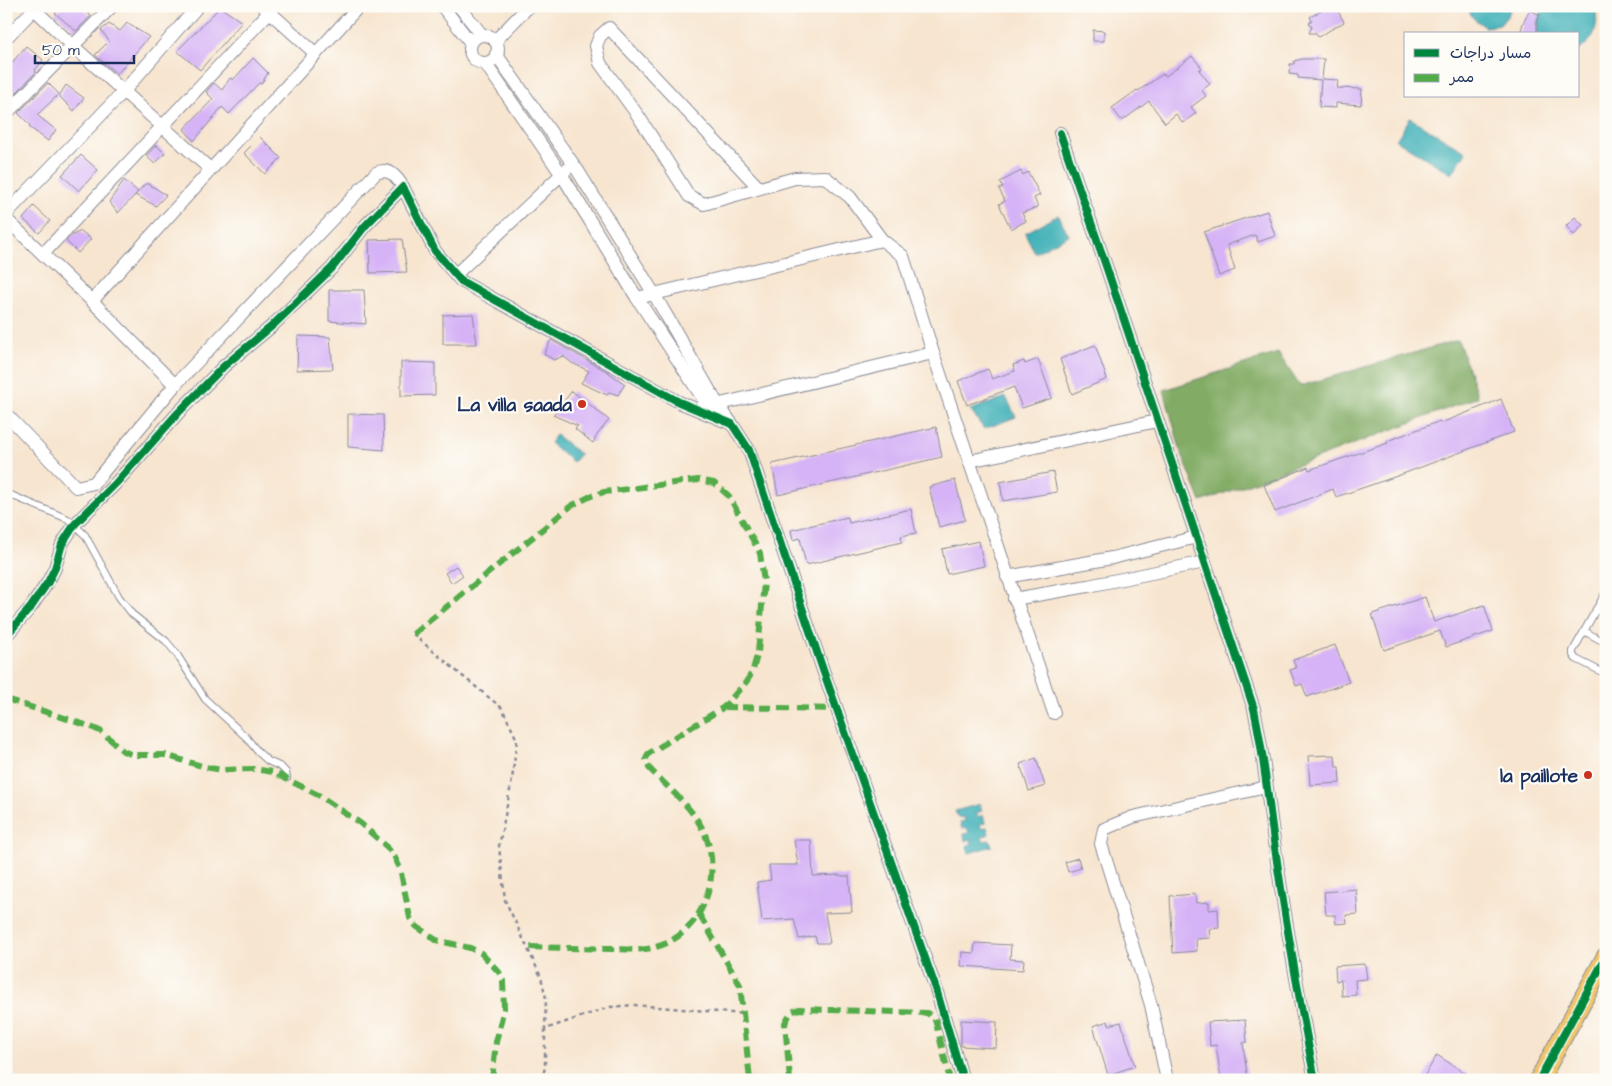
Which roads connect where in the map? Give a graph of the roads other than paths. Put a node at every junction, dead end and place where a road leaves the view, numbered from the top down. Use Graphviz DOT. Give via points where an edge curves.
graph roads {
  1 [pos="112,6"];
  2 [pos="198,6"];
  3 [pos="359,6"];
  4 [pos="442,6"];
  5 [pos="459,6"];
  6 [pos="529,6"];
  7 [pos="34,7"];
  8 [pos="269,8"];
  9 [pos="482,35"];
  10 [pos="6,38"];
  11 [pos="471,43"];
  12 [pos="73,46"];
  13 [pos="496,48"];
  14 [pos="316,54"];
  15 [pos="485,63"];
  16 [pos="124,91"];
  17 [pos="6,114"];
  18 [pos="163,126"];
  19 [pos="1060,133"];
  20 [pos="573,164"];
  21 [pos="210,169"];
  22 [pos="562,175"];
  23 [pos="403,187"];
  24 [pos="758,188"];
  25 [pos="6,214"];
  26 [pos="6,219"];
  27 [pos="882,240"];
  28 [pos="43,254"];
  29 [pos="455,275"];
  30 [pos="654,294"];
  31 [pos="638,298"];
  32 [pos="92,300"];
  33 [pos="933,353"];
  34 [pos="175,385"];
  35 [pos="712,409"];
  36 [pos="6,414"];
  37 [pos="1156,421"];
  38 [pos="969,462"];
  39 [pos="6,493"];
  40 [pos="75,524"];
  41 [pos="1197,537"];
  42 [pos="1205,562"];
  43 [pos="1079,564"];
  44 [pos="1007,577"];
  45 [pos="1088,586"];
  46 [pos="1606,592"];
  47 [pos="1014,599"];
  48 [pos="1596,609"];
  49 [pos="1606,615"];
  50 [pos="1584,631"];
  51 [pos="6,636"];
  52 [pos="1606,643"];
  53 [pos="1606,674"];
  54 [pos="1054,713"];
  55 [pos="287,778"];
  56 [pos="1266,787"];
  57 [pos="1606,957"];
  58 [pos="963,1080"];
  59 [pos="1167,1080"];
  60 [pos="1315,1080"];
  61 [pos="1539,1080"];
  1 -- 12 [label="street"];
  2 -- 16 [label="street"];
  3 -- 14 [label="street"];
  4 -- 11 [label="street"];
  5 -- 9 [label="street"];
  6 -- 13 [label="street"];
  7 -- 10 [label="street"];
  7 -- 12 [label="street"];
  8 -- 14 [label="street"];
  8 -- 18 [label="street"];
  9 -- 11 [label="street"];
  9 -- 13 [label="street" via="492,38"];
  11 -- 15 [label="street" via="472,57"];
  12 -- 16 [label="street"];
  12 -- 17 [label="street"];
  13 -- 15 [label="street" via="491,60"];
  13 -- 20 [label="street"];
  14 -- 21 [label="street"];
  15 -- 22 [label="street"];
  16 -- 18 [label="street"];
  16 -- 25 [label="street"];
  18 -- 21 [label="street"];
  18 -- 28 [label="street"];
  19 -- 37 [label="street"];
  20 -- 22 [label="street"];
  20 -- 30 [label="street"];
  21 -- 32 [label="street"];
  22 -- 29 [label="street"];
  22 -- 31 [label="street"];
  23 -- 29 [label="street" via="436,251"];
  23 -- 34 [label="street" via="388,171 376,173"];
  23 -- 40 [label="street" via="365,226 332,268 224,366"];
  24 -- 24 [label="street" via="704,204 689,196 600,63 596,46 600,36 609,28"];
  24 -- 27 [label="street" via="795,178 825,177 850,197"];
  26 -- 28 [label="street"];
  27 -- 30 [label="street"];
  27 -- 33 [label="street" via="903,256"];
  28 -- 32 [label="street"];
  29 -- 35 [label="street" via="470,287 679,402"];
  30 -- 31 [label="street"];
  30 -- 35 [label="street"];
  31 -- 35 [label="street"];
  32 -- 34 [label="street"];
  33 -- 35 [label="street"];
  33 -- 38 [label="street"];
  34 -- 36 [label="street" via="94,483 76,486"];
  35 -- 58 [label="street" via="732,424 750,450 823,670 936,989"];
  37 -- 38 [label="street"];
  37 -- 41 [label="street"];
  38 -- 44 [label="street"];
  39 -- 40 [label="lane"];
  40 -- 51 [label="street" via="62,544 48,582"];
  40 -- 55 [label="lane" via="85,535 132,614 166,641 205,699 268,761 281,767"];
  41 -- 42 [label="street"];
  41 -- 43 [label="street"];
  42 -- 45 [label="street"];
  42 -- 56 [label="street" via="1254,709"];
  43 -- 44 [label="street"];
  43 -- 45 [label="street"];
  44 -- 47 [label="street"];
  45 -- 47 [label="street"];
  46 -- 48 [label="lane"];
  47 -- 54 [label="street"];
  48 -- 49 [label="lane"];
  48 -- 50 [label="lane"];
  50 -- 52 [label="lane"];
  50 -- 53 [label="lane" via="1573,655"];
  56 -- 59 [label="street" via="1133,817 1104,829 1101,844 1152,1005"];
  56 -- 60 [label="street" via="1291,956"];
  57 -- 61 [label="main road"];
}
